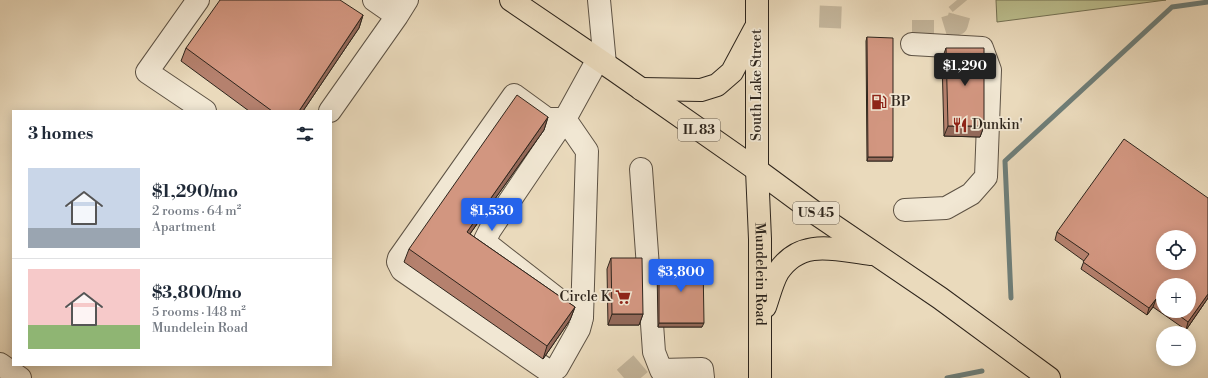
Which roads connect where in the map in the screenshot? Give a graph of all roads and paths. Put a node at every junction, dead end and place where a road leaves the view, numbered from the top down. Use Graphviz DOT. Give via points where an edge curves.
graph roads {
  1 [pos="198,0"];
  2 [pos="374,0"];
  3 [pos="511,0"];
  4 [pos="599,0"];
  5 [pos="757,0"];
  6 [pos="402,8"];
  7 [pos="757,26"];
  8 [pos="912,44"];
  9 [pos="601,61"];
  10 [pos="642,89"];
  11 [pos="204,110"];
  12 [pos="331,110"];
  13 [pos="565,119"];
  14 [pos="641,168"];
  15 [pos="758,170"];
  16 [pos="905,210"];
  17 [pos="877,255"];
  18 [pos="582,318"];
  19 [pos="760,322"];
  20 [pos="0,364"];
  21 [pos="20,378"];
  22 [pos="703,378"];
  23 [pos="760,378"];
  24 [pos="1049,378"];
  1 -- 11 [label="street" via="147,72"];
  2 -- 6 [label="street"];
  3 -- 9 [label="main road, IL 83"];
  4 -- 9 [label="street"];
  5 -- 7 [label="main road, South Lake Street"];
  6 -- 12 [label="street"];
  7 -- 10 [label="main road" via="732,72 717,85 701,90"];
  7 -- 15 [label="main road, South Lake Street"];
  8 -- 16 [label="street" via="982,48 990,70 988,138 986,177 971,194 946,208"];
  9 -- 10 [label="main road, IL 83"];
  9 -- 13 [label="street"];
  10 -- 15 [label="main road, IL 83"];
  13 -- 18 [label="street" via="587,151"];
  13 -- 18 [label="street" via="485,240"];
  13 -- 18 [label="street" via="547,120 514,95 398,262 402,270 547,370 557,368 579,329"];
  14 -- 22 [label="street" via="654,352 661,370 702,369"];
  15 -- 17 [label="main road, US 45"];
  15 -- 19 [label="main road, Mundelein Road"];
  17 -- 19 [label="main road" via="812,248 792,256 778,273"];
  17 -- 24 [label="main road, US 45"];
  19 -- 23 [label="main road, Mundelein Road"];
  20 -- 21 [label="street"];
}
